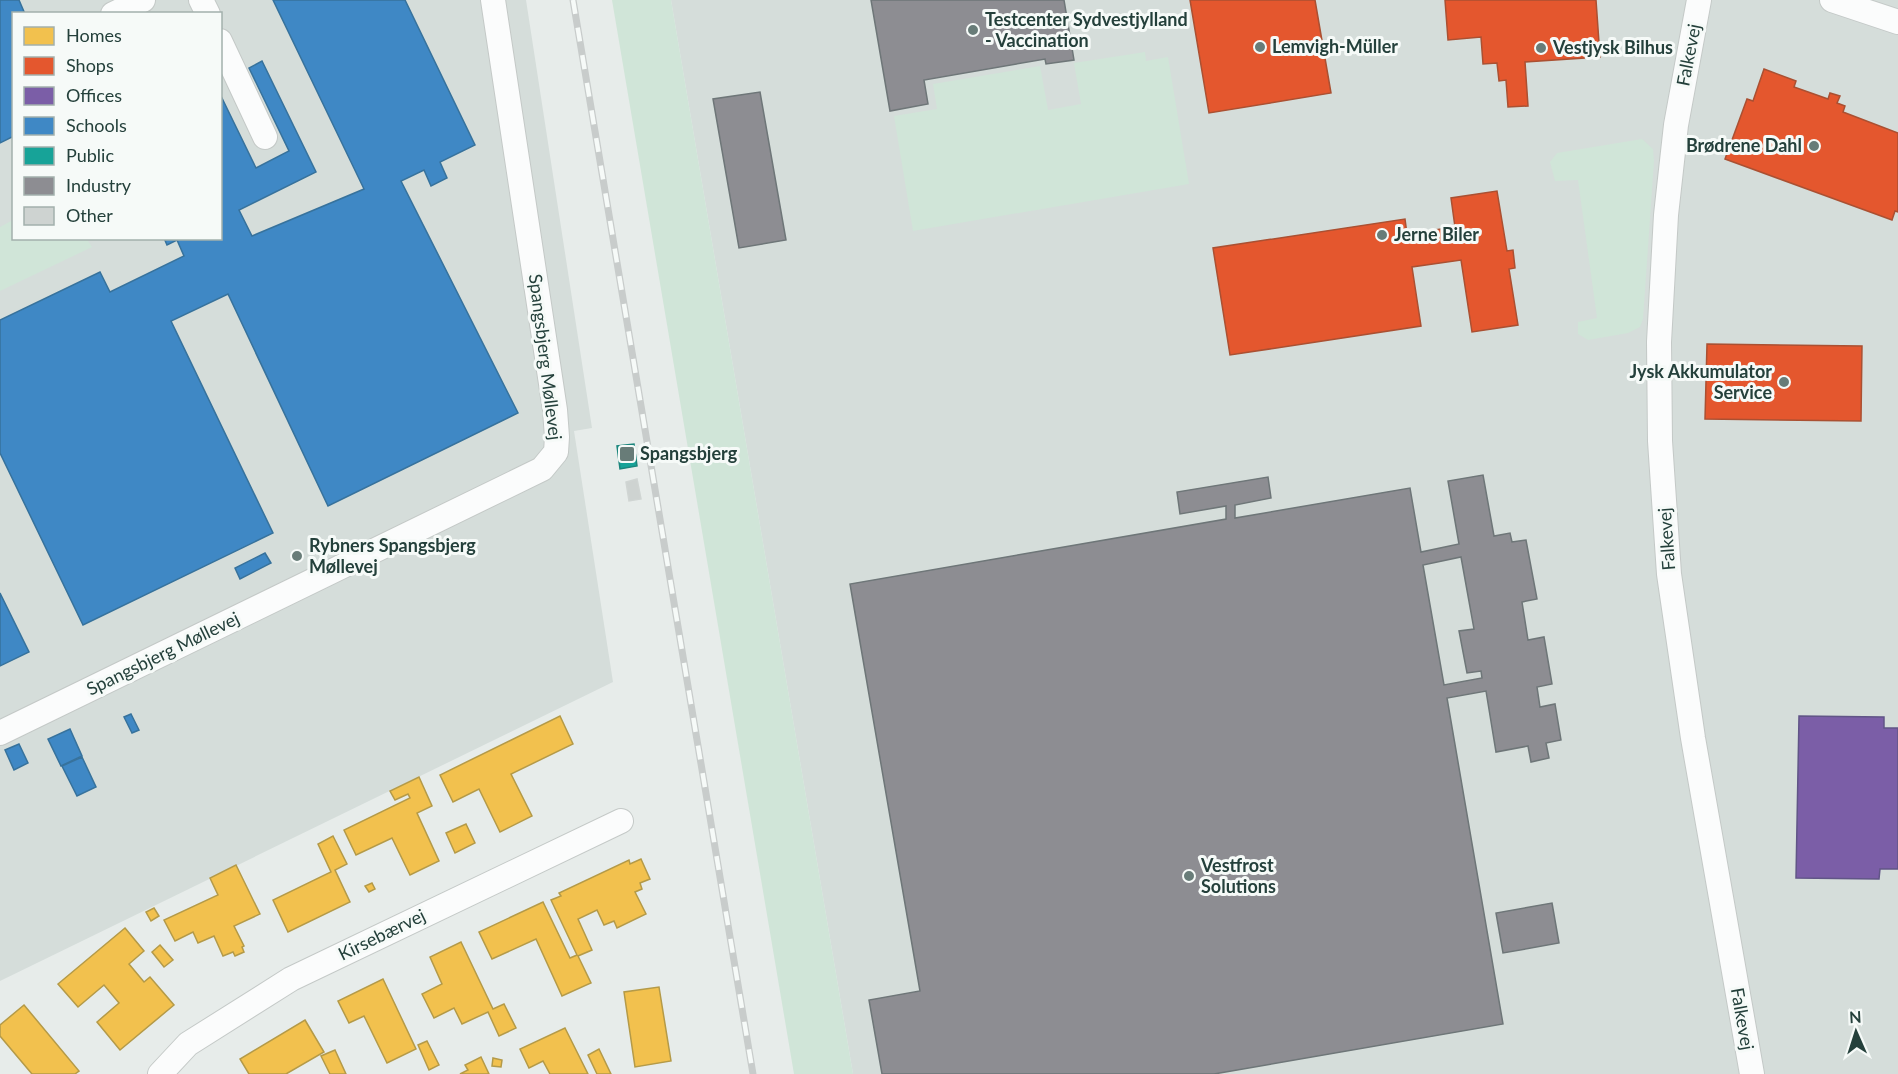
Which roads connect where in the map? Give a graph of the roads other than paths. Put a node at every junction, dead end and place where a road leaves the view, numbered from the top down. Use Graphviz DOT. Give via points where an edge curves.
graph roads {
  1 [pos="143,0"];
  2 [pos="493,0"];
  3 [pos="1699,0"];
  4 [pos="1832,0"];
  5 [pos="116,12"];
  6 [pos="1898,22"];
  7 [pos="222,45"];
  8 [pos="265,137"];
  9 [pos="0,734"];
  10 [pos="621,821"];
  11 [pos="160,1074"];
  12 [pos="1752,1074"];
  1 -- 5 [label="street"];
  2 -- 9 [label="street, Spangsbjerg Møllevej" via="555,410 556,452 542,469"];
  3 -- 12 [label="street, Falkevej" via="1676,125 1666,215 1659,342 1660,441 1669,574 1693,738"];
  4 -- 6 [label="street"];
  7 -- 8 [label="street"];
  10 -- 11 [label="street, Kirsebærvej" via="291,979 188,1044"];
}
